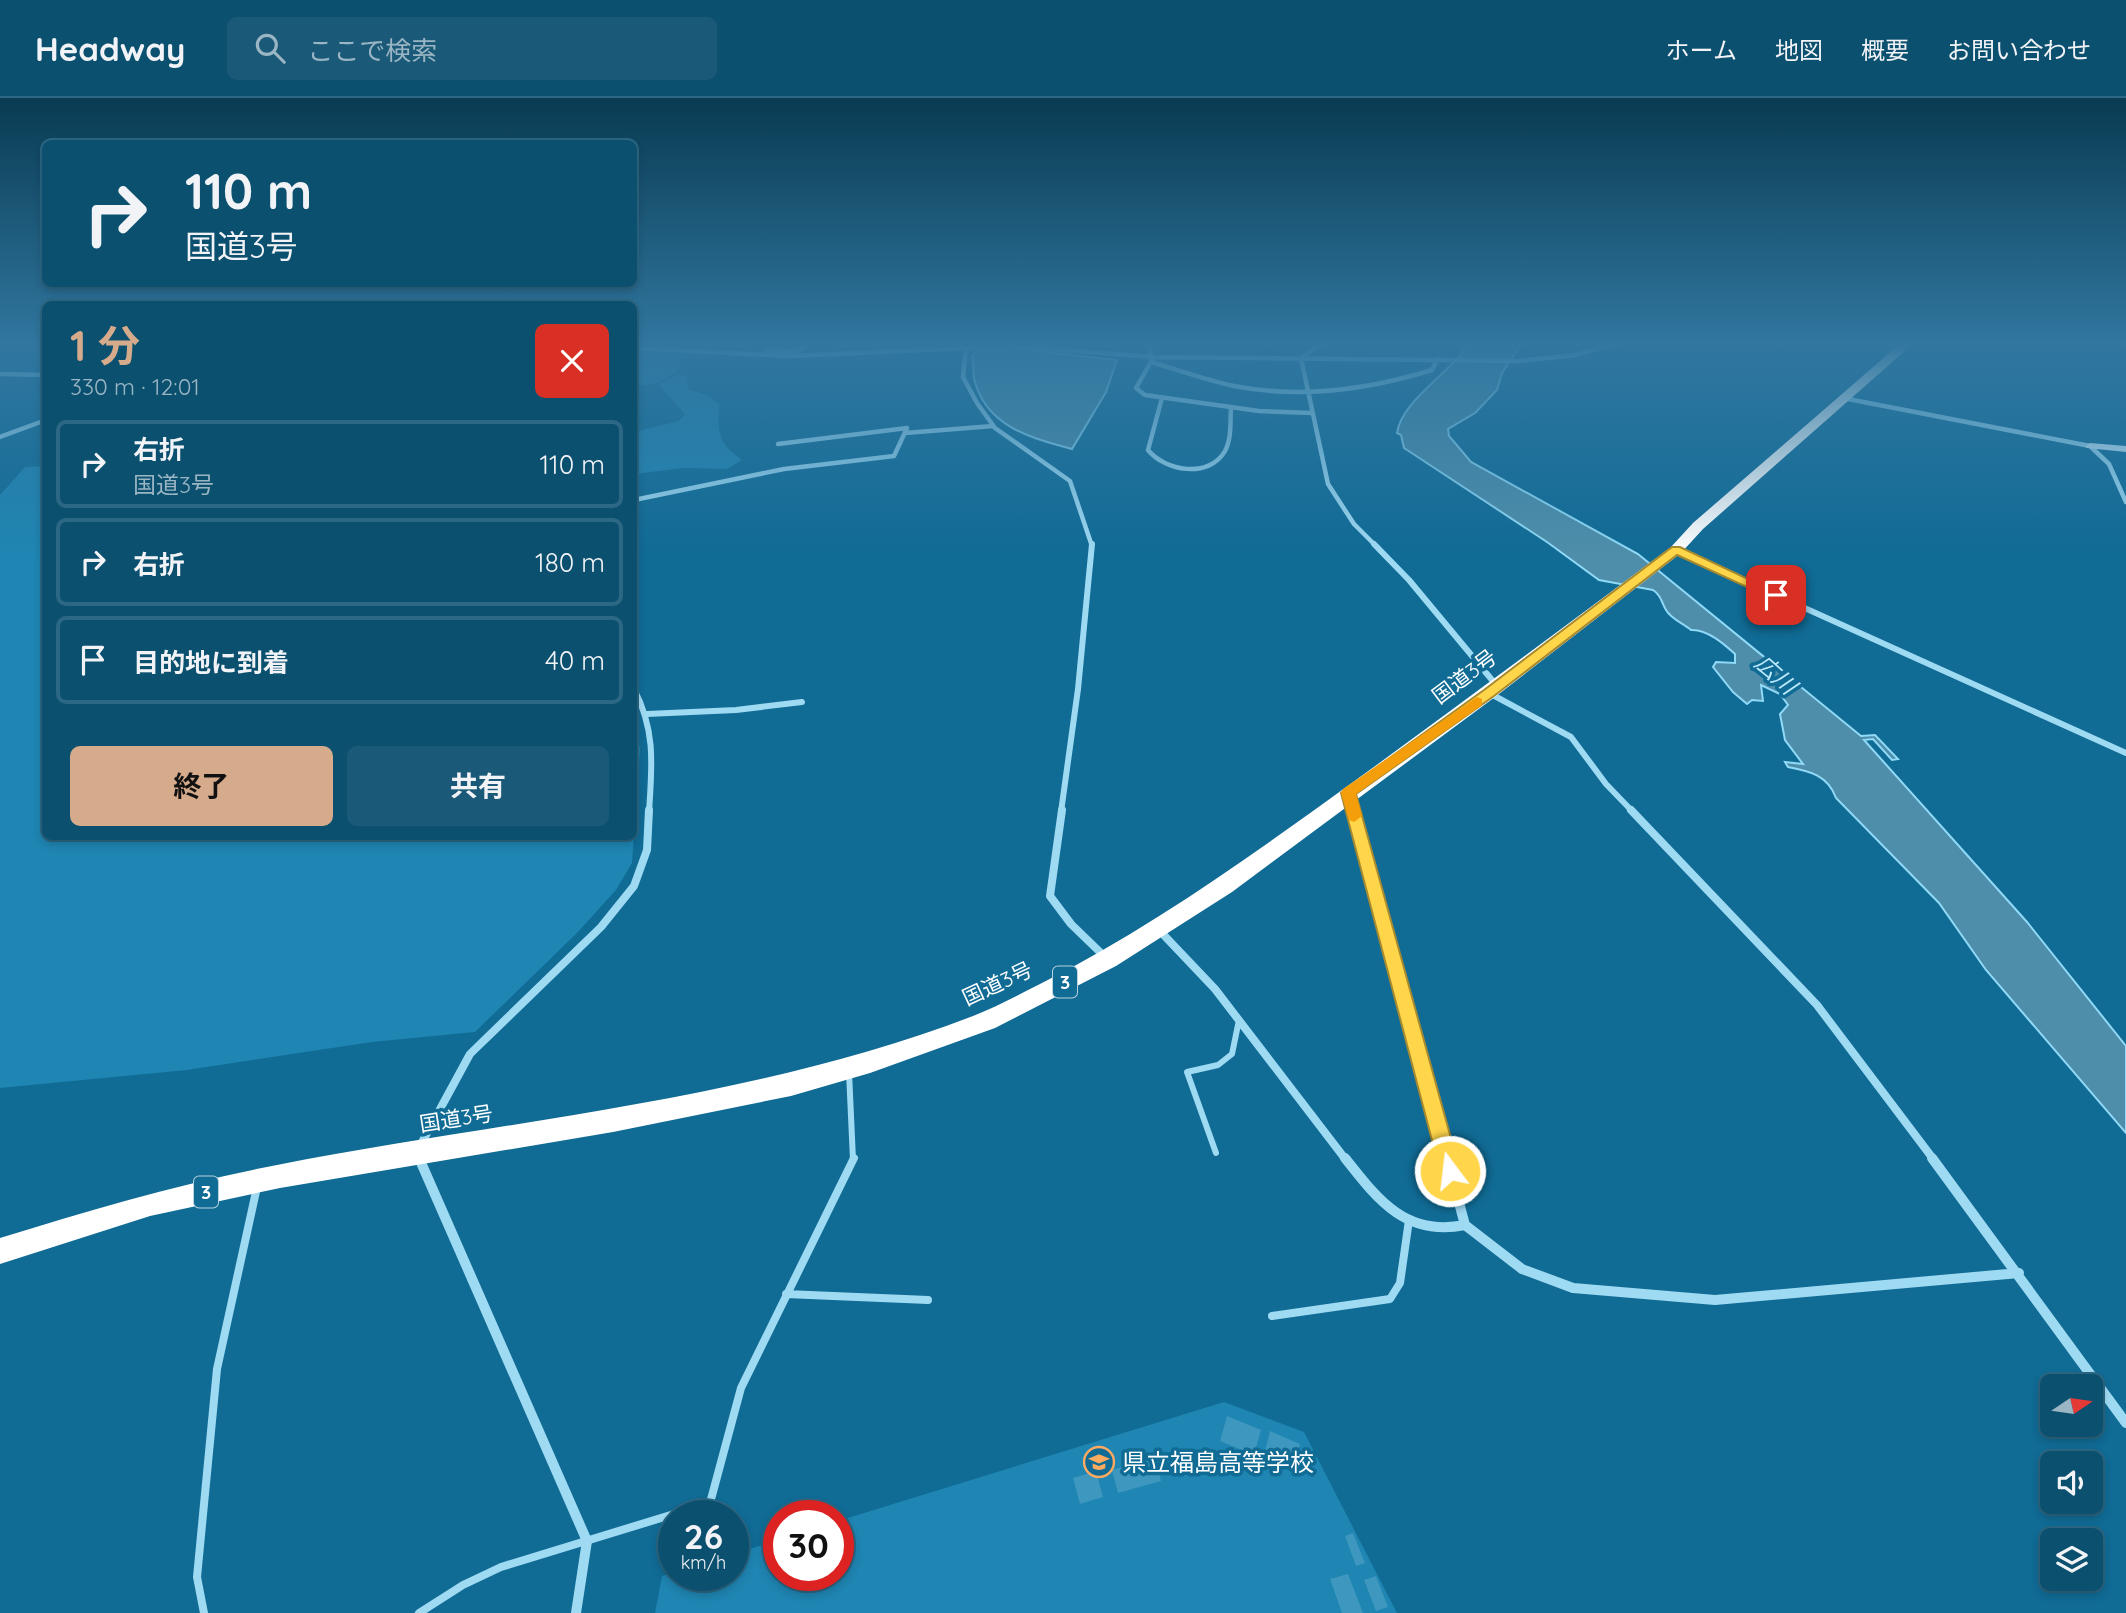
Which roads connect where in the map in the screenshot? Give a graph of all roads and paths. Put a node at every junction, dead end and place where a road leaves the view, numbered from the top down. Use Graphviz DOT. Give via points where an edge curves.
graph roads {
  1 [pos="1312,412"];
  2 [pos="985,413"];
  3 [pos="1158,413"];
  4 [pos="1231,413"];
  5 [pos="1825,413"];
  6 [pos="1918,413"];
  7 [pos="42,421"];
  8 [pos="993,426"];
  9 [pos="905,433"];
  10 [pos="0,436"];
  11 [pos="778,444"];
  12 [pos="2090,446"];
  13 [pos="2126,449"];
  14 [pos="637,499"];
  15 [pos="2126,502"];
  16 [pos="1676,550"];
  17 [pos="1493,689"];
  18 [pos="637,694"];
  19 [pos="802,702"];
  20 [pos="647,714"];
  21 [pos="2126,753"];
  22 [pos="1348,793"];
  23 [pos="1158,930"];
  24 [pos="1108,960"];
  25 [pos="1239,1020"];
  26 [pos="849,1068"];
  27 [pos="416,1153"];
  28 [pos="1216,1153"];
  29 [pos="259,1181"];
  30 [pos="1409,1220"];
  31 [pos="1465,1225"];
  32 [pos="0,1251"];
  33 [pos="2019,1273"];
  34 [pos="786,1294"];
  35 [pos="928,1300"];
  36 [pos="1272,1316"];
  37 [pos="2126,1423"];
  38 [pos="587,1541"];
  39 [pos="204,1613"];
  40 [pos="419,1613"];
  41 [pos="576,1613"];
  1 -- 17 [label="street" via="1328,484 1354,524 1409,580"];
  2 -- 8 [label="street"];
  3 -- 4 [label="street" via="1148,450 1161,464 1204,468 1224,454 1230,440"];
  5 -- 16 [label="highway, 国道3号 / 3"];
  6 -- 12 [label="street"];
  7 -- 10 [label="street"];
  8 -- 9 [label="street"];
  8 -- 24 [label="street" via="1070,481 1092,544 1050,896"];
  9 -- 11 [label="street" via="907,428"];
  9 -- 14 [label="street" via="894,456 784,468"];
  12 -- 13 [label="street"];
  12 -- 15 [label="street" via="2109,464"];
  16 -- 17 [label="highway, 国道3号 / 3"];
  16 -- 21 [label="street"];
  17 -- 22 [label="highway, 国道3号 / 3"];
  17 -- 33 [label="street" via="1571,737 1606,784 1817,1005"];
  18 -- 20 [label="street"];
  19 -- 20 [label="street"];
  20 -- 27 [label="street" via="652,761 647,850 634,886 601,927 470,1054"];
  22 -- 23 [label="highway, 国道3号 / 3"];
  22 -- 31 [label="street"];
  23 -- 24 [label="highway, 国道3号 / 3"];
  23 -- 25 [label="street"];
  24 -- 26 [label="highway, 国道3号 / 3" via="987,1021"];
  25 -- 28 [label="lane" via="1232,1054 1218,1065 1187,1072"];
  25 -- 30 [label="street" via="1369,1189"];
  26 -- 27 [label="highway, 国道3号 / 3" via="791,1085 613,1121"];
  26 -- 34 [label="lane" via="855,1156"];
  27 -- 29 [label="highway, 国道3号 / 3"];
  27 -- 38 [label="street"];
  29 -- 32 [label="highway, 国道3号 / 3" via="150,1204"];
  29 -- 39 [label="lane" via="217,1369 197,1577"];
  30 -- 31 [label="street" via="1440,1230"];
  30 -- 36 [label="lane" via="1400,1283 1390,1299"];
  31 -- 33 [label="street" via="1522,1269 1573,1288 1715,1300"];
  33 -- 37 [label="street"];
  34 -- 35 [label="lane"];
  34 -- 38 [label="lane" via="741,1388 710,1503"];
  38 -- 40 [label="lane" via="501,1567"];
  38 -- 41 [label="street"];
}
